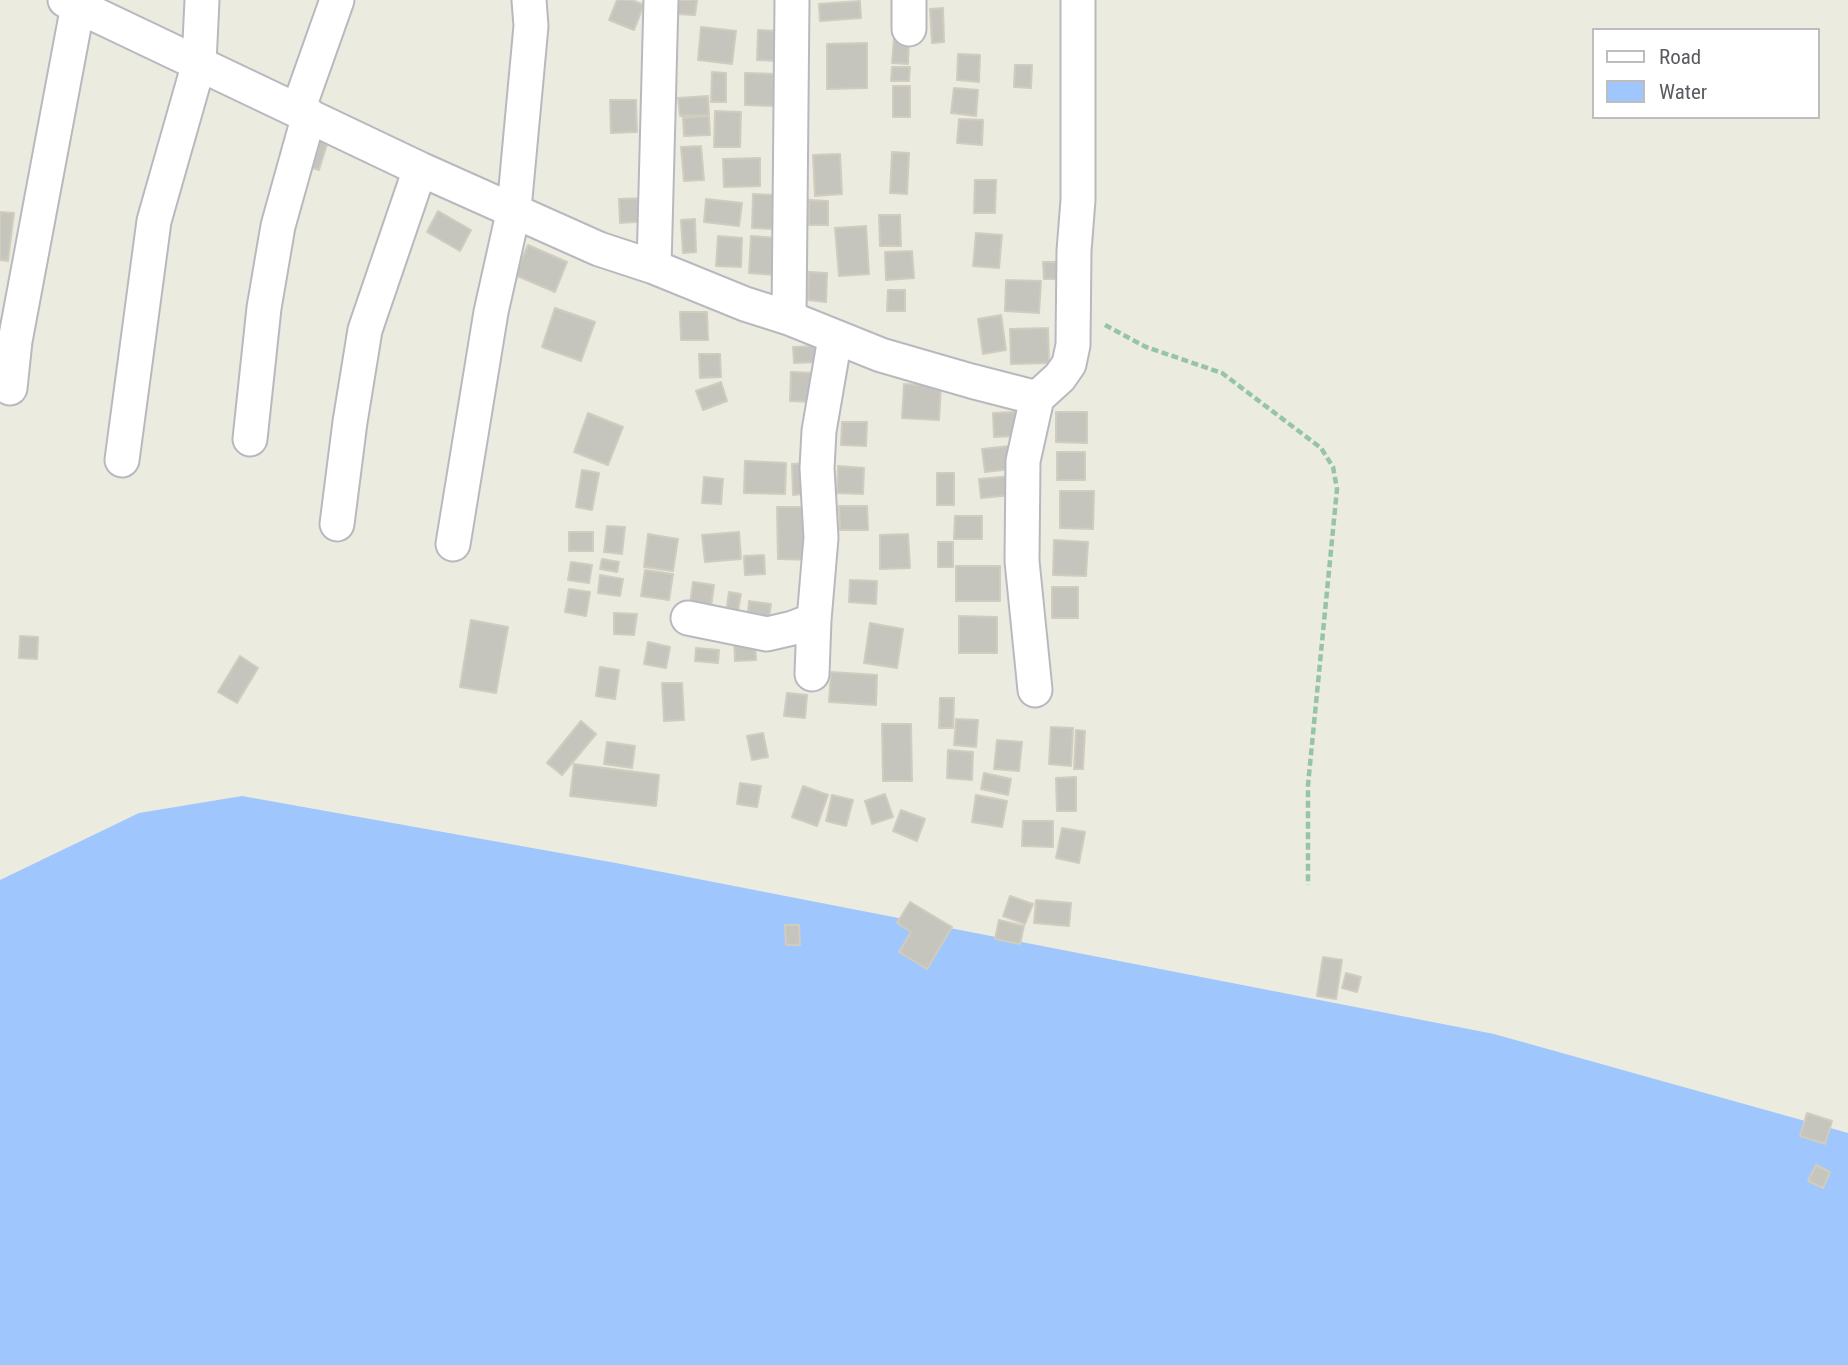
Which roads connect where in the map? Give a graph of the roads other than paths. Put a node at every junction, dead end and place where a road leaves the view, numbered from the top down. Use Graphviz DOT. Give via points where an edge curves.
graph roads {
  1 [pos="202,0"];
  2 [pos="337,0"];
  3 [pos="528,0"];
  4 [pos="661,0"];
  5 [pos="792,0"];
  6 [pos="1078,0"];
  7 [pos="74,2"];
  8 [pos="198,63"];
  9 [pos="304,113"];
  10 [pos="420,169"];
  11 [pos="514,209"];
  12 [pos="654,267"];
  13 [pos="789,318"];
  14 [pos="835,338"];
  15 [pos="10,388"];
  16 [pos="1037,398"];
  17 [pos="250,439"];
  18 [pos="122,460"];
  19 [pos="337,524"];
  20 [pos="453,544"];
  21 [pos="688,618"];
  22 [pos="814,620"];
  23 [pos="812,674"];
  24 [pos="1035,690"];
  1 -- 8 [label="street"];
  2 -- 9 [label="street"];
  3 -- 11 [label="street" via="531,26"];
  4 -- 12 [label="street"];
  5 -- 13 [label="street"];
  6 -- 16 [label="street" via="1073,345 1060,377"];
  7 -- 8 [label="street"];
  7 -- 15 [label="street"];
  8 -- 9 [label="street"];
  8 -- 18 [label="street" via="154,220"];
  9 -- 10 [label="street"];
  9 -- 17 [label="street" via="264,308"];
  10 -- 11 [label="street"];
  10 -- 19 [label="street" via="365,330"];
  11 -- 12 [label="street" via="599,249"];
  11 -- 20 [label="street" via="491,312"];
  12 -- 13 [label="street"];
  13 -- 14 [label="street"];
  14 -- 16 [label="street"];
  14 -- 22 [label="street" via="818,431 821,538"];
  16 -- 24 [label="street" via="1023,461 1021,517"];
  21 -- 22 [label="street" via="767,634"];
  22 -- 23 [label="street"];
}
